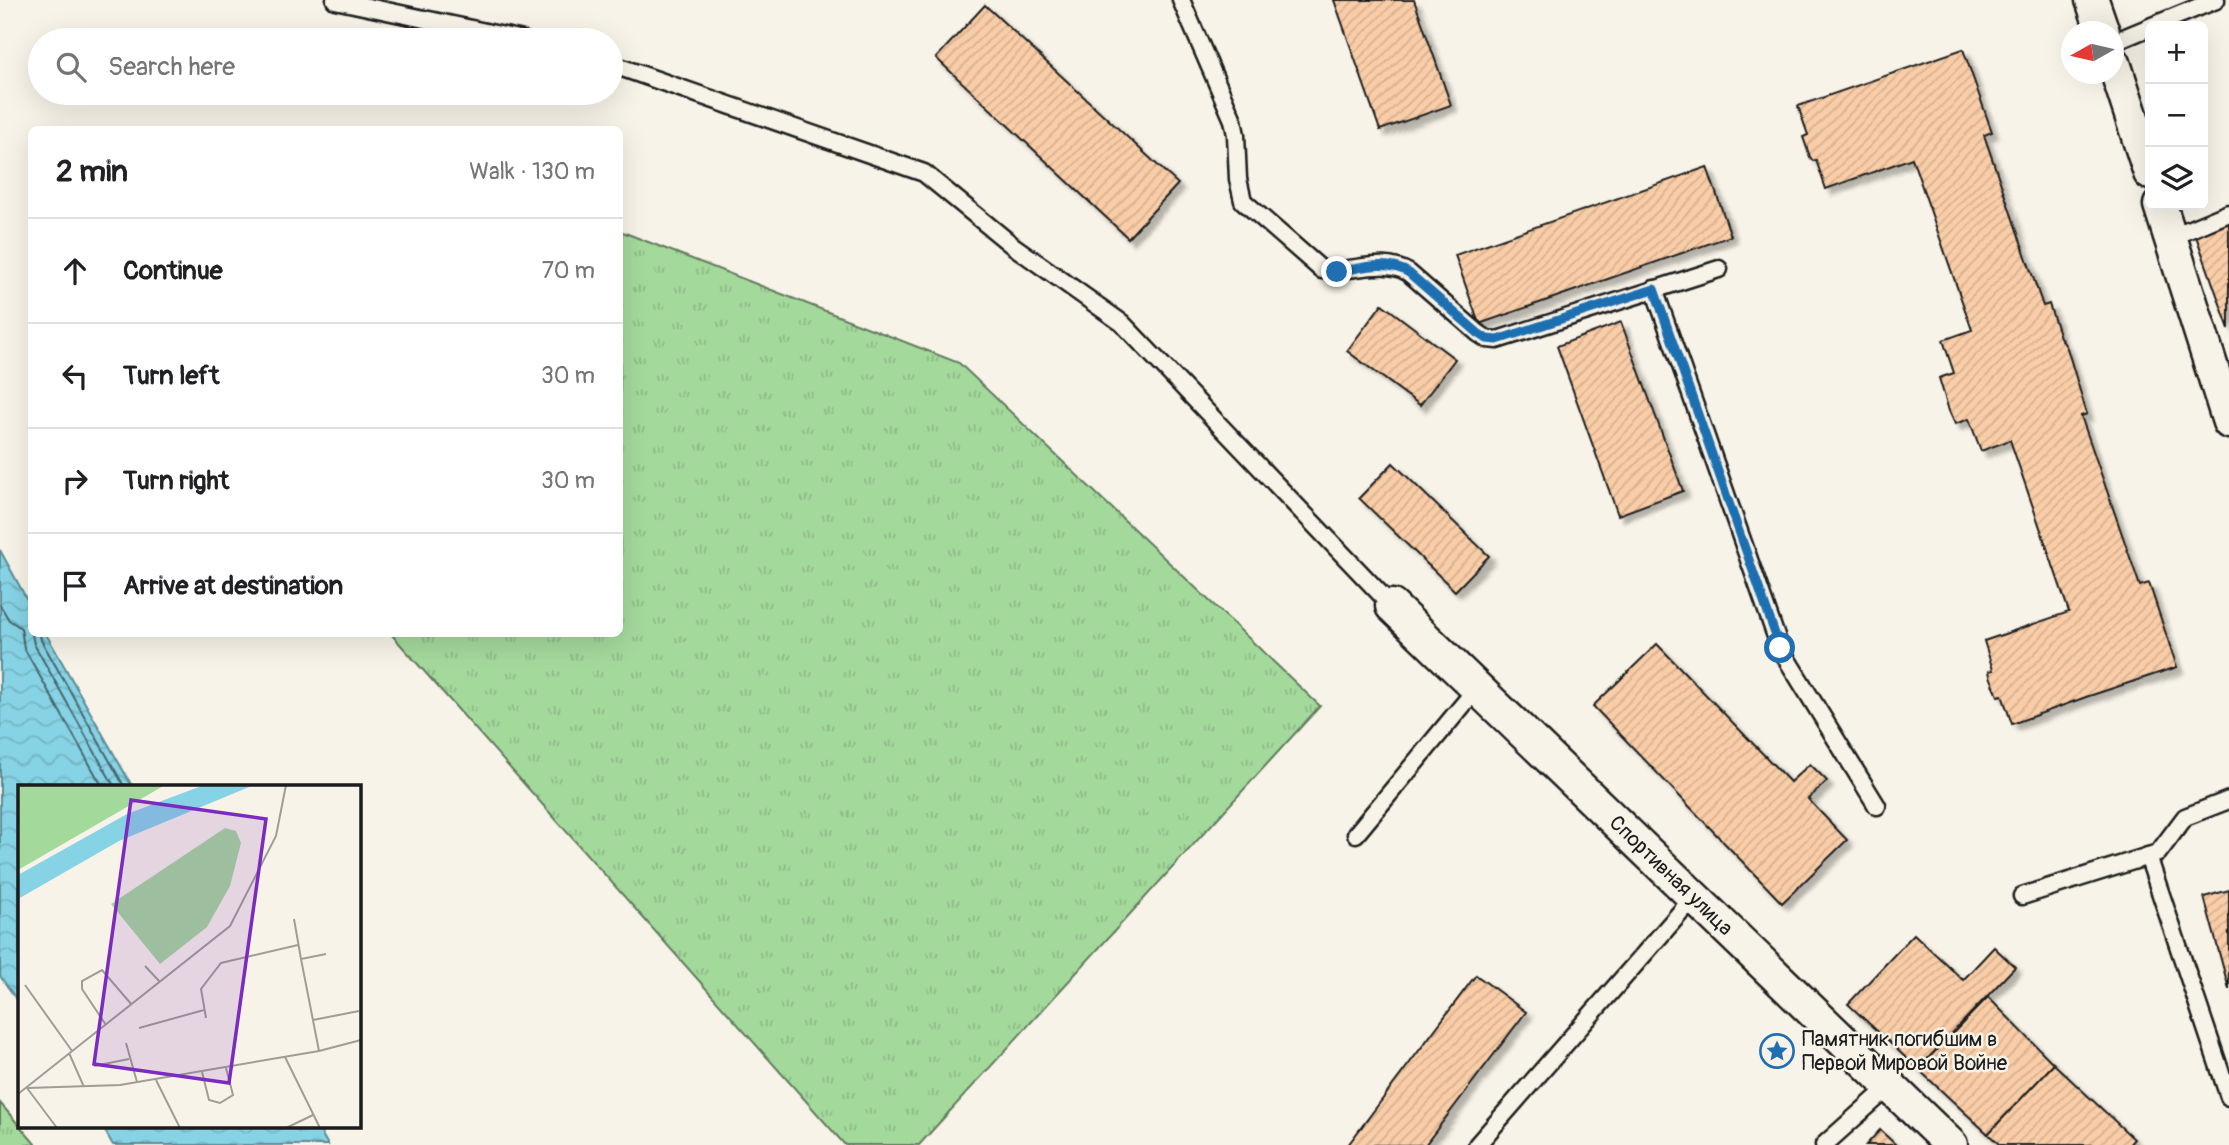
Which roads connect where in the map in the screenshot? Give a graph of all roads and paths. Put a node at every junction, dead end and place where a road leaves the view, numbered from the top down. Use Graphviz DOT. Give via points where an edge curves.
graph roads {
  1 [pos="335,0"];
  2 [pos="1181,0"];
  3 [pos="2092,0"];
  4 [pos="2216,0"];
  5 [pos="2099,21"];
  6 [pos="2165,21"];
  7 [pos="467,28"];
  8 [pos="2145,29"];
  9 [pos="2124,38"];
  10 [pos="623,68"];
  11 [pos="2120,84"];
  12 [pos="2145,158"];
  13 [pos="2162,210"];
  14 [pos="2229,213"];
  15 [pos="2171,237"];
  16 [pos="1718,269"];
  17 [pos="1654,289"];
  18 [pos="2229,422"];
  19 [pos="1392,606"];
  20 [pos="1477,688"];
  21 [pos="2229,800"];
  22 [pos="1877,806"];
  23 [pos="1356,834"];
  24 [pos="2148,856"];
  25 [pos="2022,896"];
  26 [pos="1694,897"];
  27 [pos="1890,1086"];
  28 [pos="2229,1097"];
  29 [pos="1478,1145"];
  30 [pos="1824,1145"];
  31 [pos="1951,1145"];
  1 -- 7 [label="lane"];
  2 -- 17 [label="lane" via="1233,120 1243,201 1322,270 1399,266 1478,333 1497,340"];
  3 -- 5 [label="street"];
  4 -- 6 [label="lane"];
  8 -- 9 [label="lane"];
  10 -- 19 [label="lane" via="924,173 1012,245 1122,323"];
  11 -- 12 [label="street"];
  13 -- 15 [label="street"];
  14 -- 15 [label="lane"];
  15 -- 18 [label="street"];
  16 -- 17 [label="lane"];
  17 -- 22 [label="lane" via="1780,648"];
  19 -- 20 [label="street, Спортивная улица"];
  20 -- 23 [label="lane"];
  20 -- 26 [label="street, Спортивная улица"];
  21 -- 24 [label="lane" via="2185,817 2158,853"];
  24 -- 25 [label="lane"];
  24 -- 28 [label="lane"];
  26 -- 27 [label="street, Спортивная улица"];
  26 -- 29 [label="lane"];
  27 -- 30 [label="lane"];
  27 -- 31 [label="street, Спортивная улица"];
}
